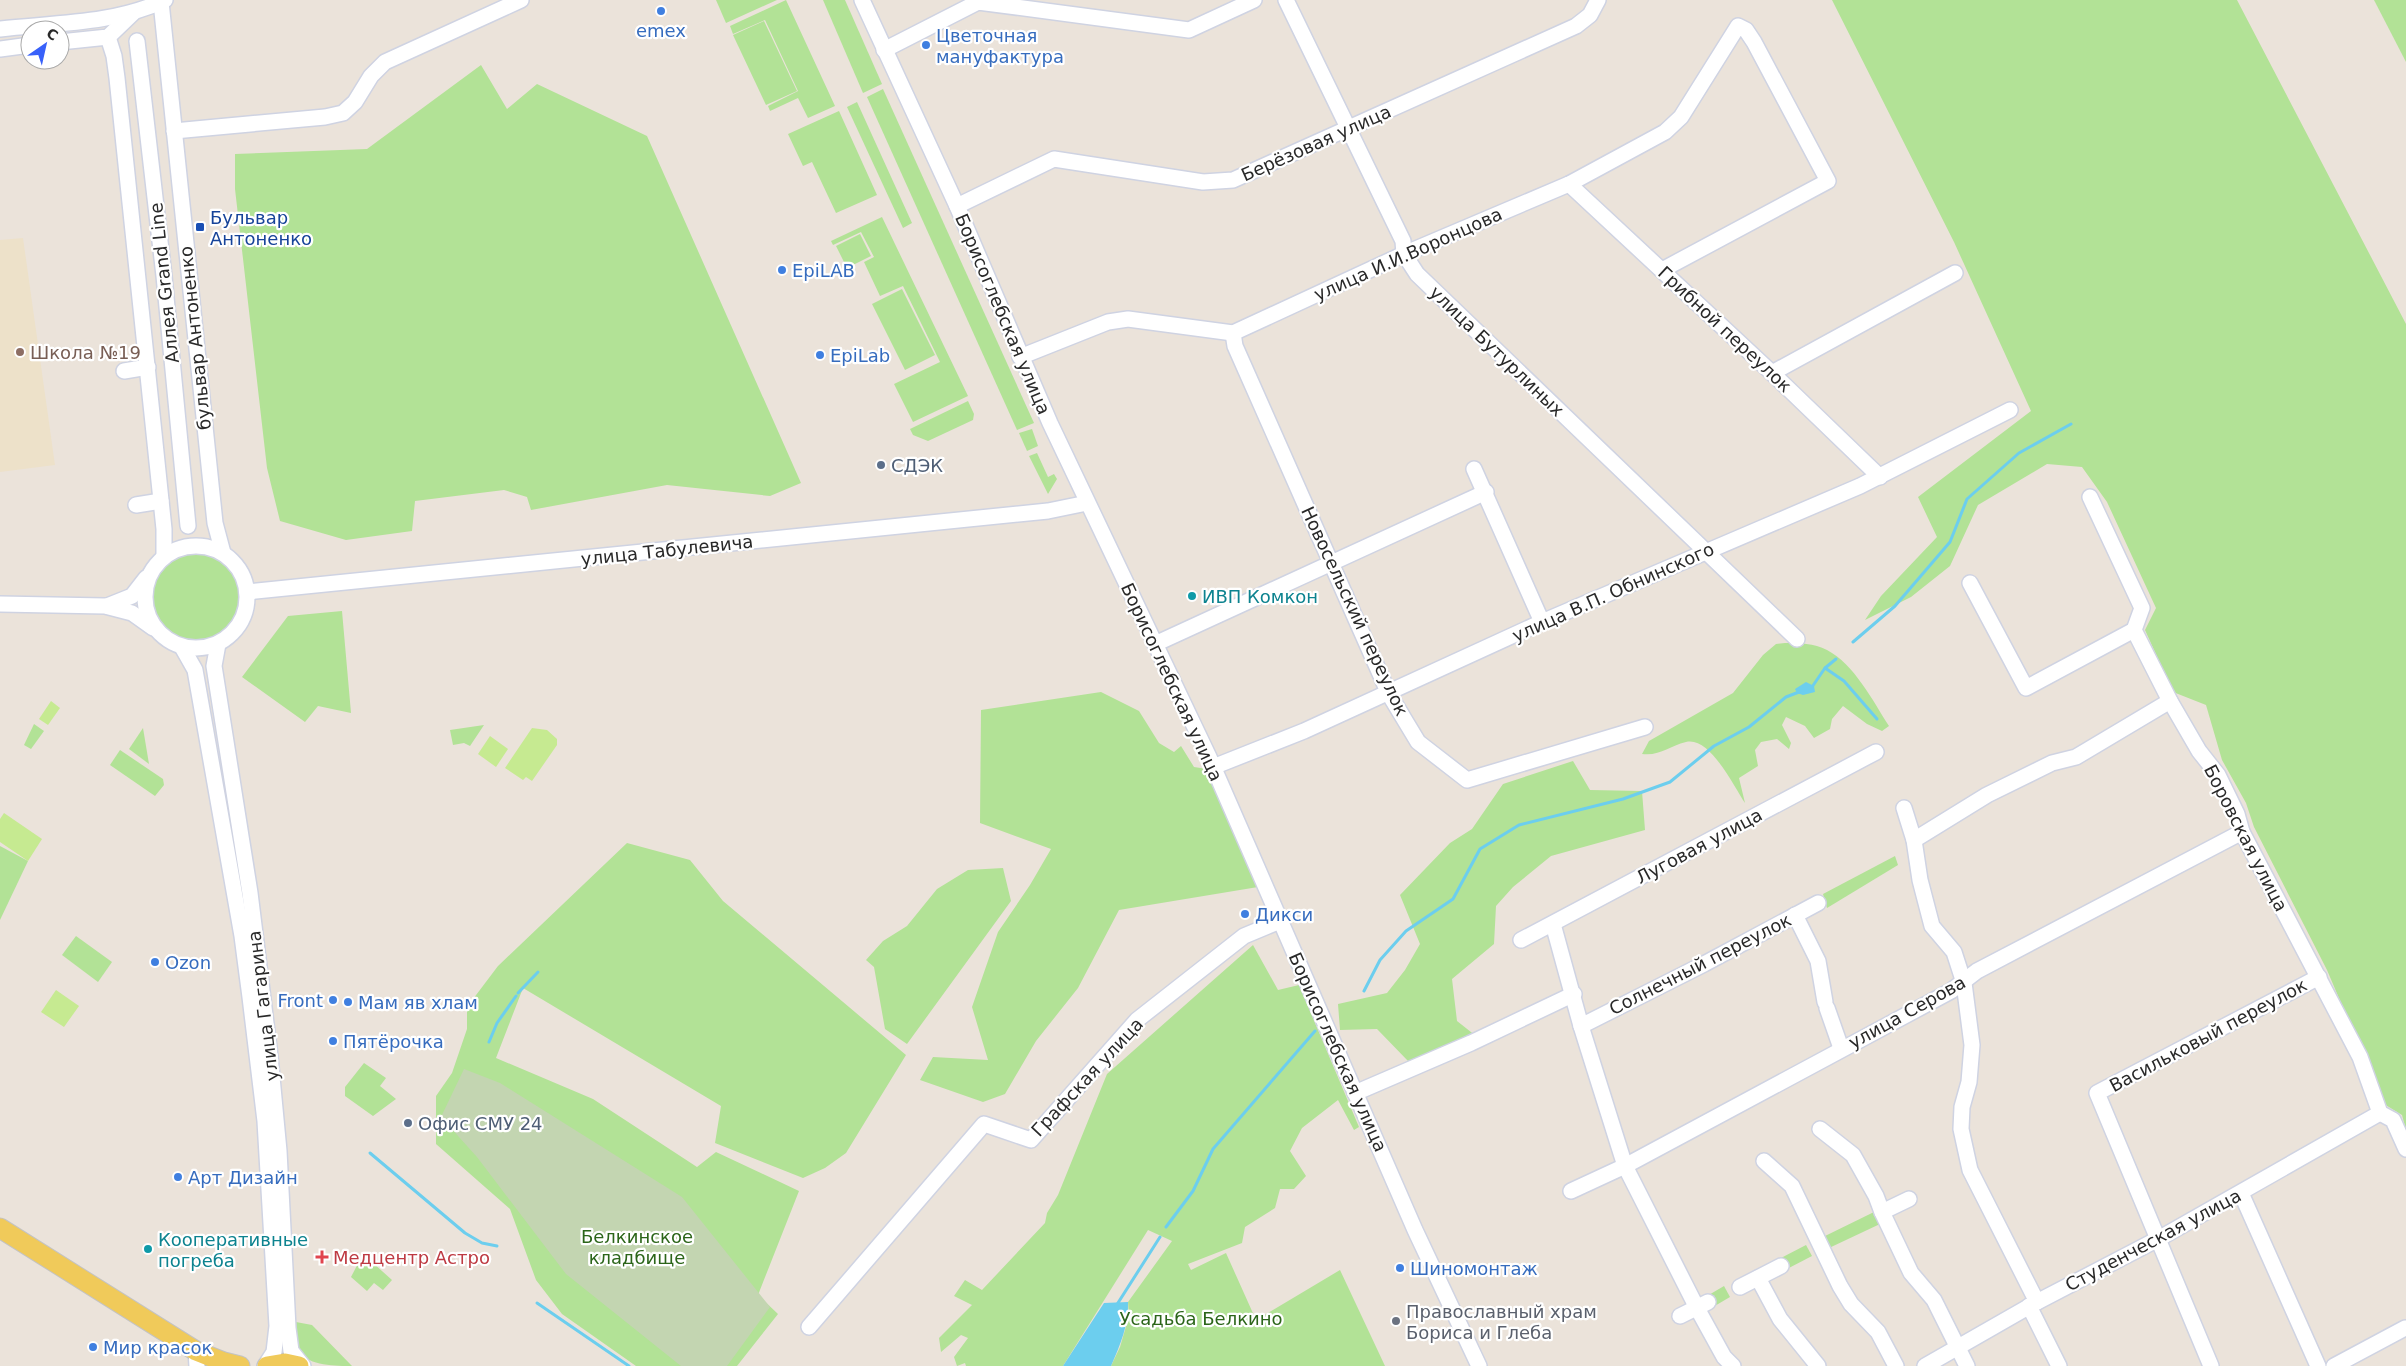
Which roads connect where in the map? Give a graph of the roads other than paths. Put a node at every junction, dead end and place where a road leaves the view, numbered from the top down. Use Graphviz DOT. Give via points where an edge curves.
graph roads {
  1 [pos="521,0"];
  2 [pos="862,0"];
  3 [pos="1254,0"];
  4 [pos="1286,0"];
  5 [pos="1598,0"];
  6 [pos="163,1"];
  7 [pos="132,12"];
  8 [pos="0,29"];
  9 [pos="108,36"];
  10 [pos="70,41"];
  11 [pos="137,41"];
  12 [pos="20,46"];
  13 [pos="0,49"];
  14 [pos="884,50"];
  15 [pos="1349,128"];
  16 [pos="174,131"];
  17 [pos="1568,184"];
  18 [pos="957,206"];
  19 [pos="1404,254"];
  20 [pos="1662,270"];
  21 [pos="1955,273"];
  22 [pos="1233,334"];
  23 [pos="1020,357"];
  24 [pos="148,367"];
  25 [pos="124,371"];
  26 [pos="1772,373"];
  27 [pos="2010,410"];
  28 [pos="1474,469"];
  29 [pos="1880,477"];
  30 [pos="1486,492"];
  31 [pos="2090,497"];
  32 [pos="161,502"];
  33 [pos="1087,503"];
  34 [pos="136,505"];
  35 [pos="188,526"];
  36 [pos="1705,552"];
  37 [pos="223,553"];
  38 [pos="164,557"];
  39 [pos="1331,563"];
  40 [pos="149,575"];
  41 [pos="1970,583"];
  42 [pos="248,592"];
  43 [pos="0,604"];
  44 [pos="105,606"];
  45 [pos="1542,622"];
  46 [pos="156,630"];
  47 [pos="2134,630"];
  48 [pos="1797,639"];
  49 [pos="218,644"];
  50 [pos="1155,644"];
  51 [pos="182,647"];
  52 [pos="1388,694"];
  53 [pos="2170,702"];
  54 [pos="1645,727"];
  55 [pos="1876,752"];
  56 [pos="1213,767"];
  57 [pos="1904,808"];
  58 [pos="2242,832"];
  59 [pos="1914,840"];
  60 [pos="1818,903"];
  61 [pos="1795,915"];
  62 [pos="1280,921"];
  63 [pos="1553,924"];
  64 [pos="1521,940"];
  65 [pos="2319,977"];
  66 [pos="1964,983"];
  67 [pos="1574,994"];
  68 [pos="1581,1026"];
  69 [pos="1841,1048"];
  70 [pos="1355,1094"];
  71 [pos="2380,1113"];
  72 [pos="1820,1128"];
  73 [pos="2406,1149"];
  74 [pos="1764,1161"];
  75 [pos="1625,1166"];
  76 [pos="1571,1191"];
  77 [pos="2240,1193"];
  78 [pos="1909,1200"];
  79 [pos="1882,1212"];
  80 [pos="0,1228"];
  81 [pos="2160,1238"];
  82 [pos="1781,1266"];
  83 [pos="1758,1278"];
  84 [pos="1740,1287"];
  85 [pos="2033,1304"];
  86 [pos="1702,1305"];
  87 [pos="1680,1316"];
  88 [pos="809,1326"];
  89 [pos="2405,1328"];
  90 [pos="1958,1348"];
  91 [pos="197,1358"];
  92 [pos="214,1366"];
  93 [pos="240,1366"];
  94 [pos="266,1366"];
  95 [pos="299,1366"];
  96 [pos="303,1366"];
  97 [pos="1479,1366"];
  98 [pos="1733,1366"];
  99 [pos="1818,1366"];
  100 [pos="1896,1366"];
  101 [pos="1925,1366"];
  102 [pos="1967,1366"];
  103 [pos="2059,1366"];
  104 [pos="2211,1366"];
  105 [pos="2318,1366"];
  106 [pos="2334,1366"];
  1 -- 16 [label="street" via="385,62 343,113"];
  2 -- 14 [label="street, Борисоглебская улица"];
  3 -- 14 [label="street" via="1189,30 978,2"];
  4 -- 15 [label="street, улица Бутурлиных"];
  5 -- 15 [label="street, Берёзовая улица" via="1590,15 1576,26"];
  6 -- 7 [label="street"];
  6 -- 16 [label="street, бульвар Антоненко"];
  7 -- 8 [label="street"];
  7 -- 9 [label="street"];
  9 -- 10 [label="street"];
  9 -- 24 [label="street" via="117,78"];
  11 -- 35 [label="street, Аллея Grand Line"];
  12 -- 13 [label="street"];
  14 -- 18 [label="street, Борисоглебская улица"];
  15 -- 18 [label="street, Берёзовая улица" via="1233,180 1203,182 1054,159"];
  15 -- 19 [label="street, улица Бутурлиных" via="1403,242"];
  16 -- 37 [label="street, бульвар Антоненко" via="215,523"];
  17 -- 19 [label="street, улица И.И.Воронцова"];
  17 -- 20 [label="street, Грибной переулок"];
  17 -- 20 [label="street, улица И.И.Воронцова" via="1666,132 1681,117 1738,26 1746,30 1828,181"];
  18 -- 23 [label="street, Борисоглебская улица"];
  19 -- 22 [label="street, улица И.И.Воронцова"];
  19 -- 36 [label="street, улица Бутурлиных" via="1417,274"];
  20 -- 26 [label="street, Грибной переулок"];
  21 -- 26 [label="street"];
  22 -- 23 [label="street" via="1128,319 1108,322"];
  22 -- 39 [label="street, Новосельский переулок" via="1234,346"];
  23 -- 33 [label="street, Борисоглебская улица"];
  24 -- 25 [label="street"];
  24 -- 32 [label="street"];
  26 -- 29 [label="street, Грибной переулок"];
  27 -- 29 [label="street, улица В.П. Обнинского"];
  28 -- 30 [label="street"];
  29 -- 36 [label="street, улица В.П. Обнинского"];
  30 -- 39 [label="street"];
  30 -- 45 [label="street"];
  31 -- 47 [label="street" via="2142,608"];
  32 -- 34 [label="street"];
  32 -- 38 [label="street"];
  33 -- 42 [label="street, улица Табулевича" via="1048,511"];
  33 -- 50 [label="street, Борисоглебская улица"];
  36 -- 45 [label="street, улица В.П. Обнинского"];
  36 -- 48 [label="street, улица Бутурлиных"];
  37 -- 38 [label="street" via="209,547 193,546 178,549"];
  37 -- 42 [label="street" via="244,577"];
  38 -- 40 [label="street"];
  39 -- 50 [label="street"];
  39 -- 52 [label="street, Новосельский переулок"];
  40 -- 44 [label="street" via="132,596"];
  40 -- 46 [label="street" via="144,598"];
  41 -- 47 [label="street" via="2026,688"];
  42 -- 49 [label="street" via="241,623 229,638"];
  43 -- 44 [label="street"];
  44 -- 46 [label="street" via="132,613"];
  45 -- 52 [label="street, улица В.П. Обнинского"];
  46 -- 51 [label="street" via="168,641"];
  47 -- 53 [label="street, Боровская улица"];
  49 -- 51 [label="street" via="200,649"];
  49 -- 96 [label="street, улица Гагарина" via="214,666 250,894 278,1132 288,1328 291,1351"];
  50 -- 56 [label="street, Борисоглебская улица"];
  51 -- 94 [label="street, улица Гагарина" via="195,670 240,927 265,1121 277,1326 274,1352"];
  52 -- 54 [label="street, Новосельский переулок" via="1418,742 1467,780"];
  52 -- 56 [label="street, улица В.П. Обнинского"];
  53 -- 58 [label="street, Боровская улица" via="2199,751 2218,775"];
  53 -- 59 [label="street" via="2076,757 2052,764 1987,795"];
  55 -- 63 [label="street, Луговая улица"];
  56 -- 62 [label="street, Борисоглебская улица"];
  57 -- 59 [label="street"];
  58 -- 65 [label="street, Боровская улица"];
  58 -- 66 [label="street, улица Серова" via="1977,971"];
  59 -- 66 [label="street" via="1932,926 1954,952"];
  60 -- 61 [label="street, Солнечный переулок"];
  61 -- 68 [label="street, Солнечный переулок"];
  61 -- 69 [label="street" via="1818,961 1826,1005"];
  62 -- 70 [label="street, Борисоглебская улица"];
  62 -- 88 [label="street, Графская улица" via="1244,936 1137,1020 1031,1140 984,1124"];
  63 -- 64 [label="street, Луговая улица"];
  63 -- 67 [label="street"];
  65 -- 71 [label="street, Боровская улица" via="2360,1057"];
  65 -- 81 [label="street, Васильковый переулок" via="2097,1093"];
  66 -- 69 [label="street, улица Серова"];
  66 -- 85 [label="street" via="1972,1044 1969,1082 1962,1107 1965,1153"];
  67 -- 68 [label="street"];
  67 -- 70 [label="street"];
  68 -- 75 [label="street"];
  69 -- 75 [label="street, улица Серова"];
  70 -- 97 [label="street, Борисоглебская улица"];
  71 -- 73 [label="street, Боровская улица" via="2393,1120"];
  71 -- 77 [label="street, Студенческая улица"];
  72 -- 79 [label="street" via="1853,1156"];
  74 -- 100 [label="street" via="1792,1186 1815,1249 1851,1304 1878,1332"];
  75 -- 76 [label="street, улица Серова"];
  75 -- 86 [label="street"];
  77 -- 81 [label="street, Студенческая улица"];
  77 -- 105 [label="street"];
  78 -- 79 [label="street"];
  79 -- 90 [label="street" via="1911,1273 1934,1300"];
  80 -- 91 [label="main road"];
  81 -- 85 [label="street, Студенческая улица"];
  81 -- 104 [label="street"];
  82 -- 83 [label="street"];
  83 -- 84 [label="street"];
  83 -- 99 [label="street" via="1780,1319"];
  85 -- 90 [label="street, Студенческая улица"];
  85 -- 103 [label="street"];
  86 -- 87 [label="street"];
  86 -- 98 [label="street" via="1724,1357"];
  89 -- 106 [label="street"];
  90 -- 101 [label="street, Студенческая улица"];
  90 -- 102 [label="street"];
  91 -- 92 [label="main road"];
  91 -- 93 [label="main road"];
  94 -- 95 [label="main road" via="286,1363"];
}
